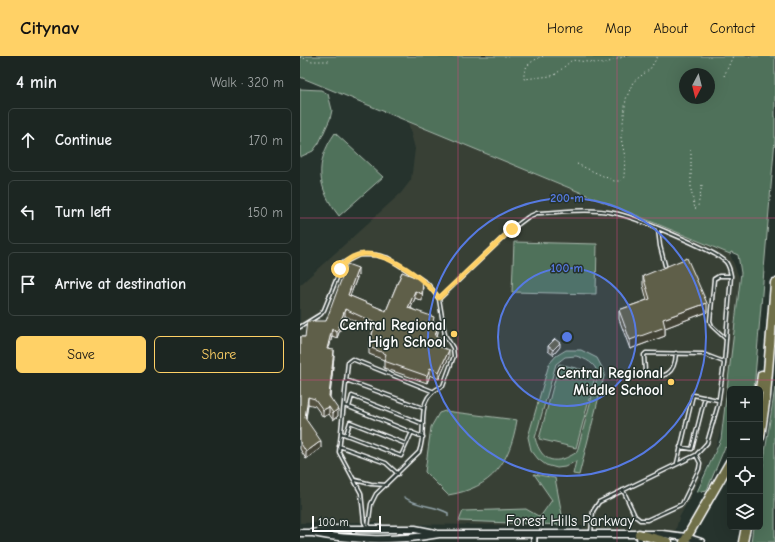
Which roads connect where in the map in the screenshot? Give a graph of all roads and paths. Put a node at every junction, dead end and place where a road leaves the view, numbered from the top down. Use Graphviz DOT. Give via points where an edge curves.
graph roads {
  1 [pos="543,56"];
  2 [pos="626,56"];
  3 [pos="658,56"];
  4 [pos="732,56"];
  5 [pos="300,57"];
  6 [pos="329,60"];
  7 [pos="724,76"];
  8 [pos="691,150"];
  9 [pos="577,164"];
  10 [pos="702,185"];
  11 [pos="658,229"];
  12 [pos="667,271"];
  13 [pos="731,276"];
  14 [pos="775,283"];
  15 [pos="439,298"];
  16 [pos="300,327"];
  17 [pos="726,339"];
  18 [pos="769,343"];
  19 [pos="676,353"];
  20 [pos="724,362"];
  21 [pos="346,380"];
  22 [pos="761,386"];
  23 [pos="432,391"];
  24 [pos="705,397"];
  25 [pos="718,400"];
  26 [pos="344,405"];
  27 [pos="349,407"];
  28 [pos="423,408"];
  29 [pos="762,422"];
  30 [pos="423,424"];
  31 [pos="412,432"];
  32 [pos="341,433"];
  33 [pos="346,435"];
  34 [pos="423,437"];
  35 [pos="406,444"];
  36 [pos="339,446"];
  37 [pos="680,448"];
  38 [pos="696,455"];
  39 [pos="677,464"];
  40 [pos="727,467"];
  41 [pos="398,474"];
  42 [pos="355,480"];
  43 [pos="387,485"];
  44 [pos="623,490"];
  45 [pos="368,529"];
  46 [pos="745,530"];
  47 [pos="300,533"];
  48 [pos="313,533"];
  49 [pos="439,534"];
  50 [pos="534,534"];
  51 [pos="591,534"];
  52 [pos="639,538"];
  53 [pos="368,540"];
  54 [pos="400,540"];
  55 [pos="407,540"];
  56 [pos="685,540"];
  57 [pos="534,542"];
  58 [pos="668,542"];
  59 [pos="699,542"];
  60 [pos="743,542"];
  1 -- 2 [label="path" via="530,62 526,67 524,79 551,76 572,60 603,64"];
  3 -- 9 [label="path" via="650,69 633,82 626,99 621,138 626,157 624,177 621,181 614,181"];
  4 -- 7 [label="path"];
  5 -- 6 [label="path" via="312,62"];
  8 -- 10 [label="path" via="691,190 695,209 698,206"];
  11 -- 12 [label="lane"];
  11 -- 13 [label="lane" via="725,260"];
  11 -- 15 [label="lane" via="612,212 538,214 528,217"];
  13 -- 17 [label="lane"];
  13 -- 17 [label="lane" via="715,277 710,323"];
  14 -- 18 [label="highway"];
  15 -- 16 [label="lane" via="427,283 388,258 376,255 359,256 343,263 321,314"];
  15 -- 23 [label="lane" via="445,335 453,348 454,356 443,386"];
  17 -- 20 [label="lane"];
  18 -- 22 [label="highway"];
  18 -- 29 [label="highway"];
  19 -- 19 [label="lane" via="646,353 645,372 654,376 669,373 675,367"];
  19 -- 20 [label="lane" via="704,354"];
  20 -- 25 [label="lane"];
  21 -- 23 [label="lane" via="348,362 352,359"];
  21 -- 26 [label="lane"];
  21 -- 28 [label="lane"];
  23 -- 28 [label="lane"];
  24 -- 25 [label="lane"];
  24 -- 37 [label="lane" via="693,448"];
  24 -- 37 [label="lane" via="693,394 692,396"];
  25 -- 38 [label="lane" via="707,443"];
  26 -- 27 [label="lane"];
  26 -- 32 [label="lane"];
  27 -- 30 [label="lane" via="352,396"];
  27 -- 31 [label="lane"];
  28 -- 30 [label="lane"];
  30 -- 34 [label="lane"];
  31 -- 34 [label="lane"];
  31 -- 35 [label="lane"];
  32 -- 33 [label="lane"];
  32 -- 36 [label="lane"];
  33 -- 35 [label="lane" via="401,456"];
  33 -- 35 [label="lane" via="350,422"];
  34 -- 41 [label="lane" via="419,452"];
  36 -- 41 [label="lane" via="386,463"];
  36 -- 42 [label="lane" via="338,452"];
  37 -- 39 [label="lane"];
  38 -- 39 [label="lane"];
  38 -- 44 [label="lane" via="700,463 699,470 682,504 647,520 640,520 635,516"];
  39 -- 44 [label="lane"];
  40 -- 56 [label="highway"];
  41 -- 43 [label="lane"];
  42 -- 43 [label="lane"];
  42 -- 45 [label="lane" via="361,493 364,522"];
  43 -- 45 [label="lane" via="376,494 371,504"];
  44 -- 51 [label="lane" via="595,506"];
  45 -- 48 [label="main road, Forest Hills Parkway" via="334,529"];
  45 -- 49 [label="main road, Forest Hills Parkway" via="415,529"];
  45 -- 53 [label="main road"];
  46 -- 60 [label="highway"];
  47 -- 48 [label="main road, Forest Hills Parkway"];
  48 -- 53 [label="main road, Forest Hills Parkway" via="334,538"];
  49 -- 50 [label="main road, Forest Hills Parkway"];
  49 -- 55 [label="main road, Forest Hills Parkway"];
  50 -- 51 [label="main road, Forest Hills Parkway"];
  50 -- 57 [label="street"];
  51 -- 52 [label="main road, Forest Hills Parkway"];
  52 -- 56 [label="main road, Forest Hills Parkway" via="662,534"];
  52 -- 58 [label="highway"];
  53 -- 54 [label="main road, Forest Hills Parkway"];
  54 -- 55 [label="main road, Forest Hills Parkway"];
  56 -- 59 [label="main road, Forest Hills Parkway"];
}
